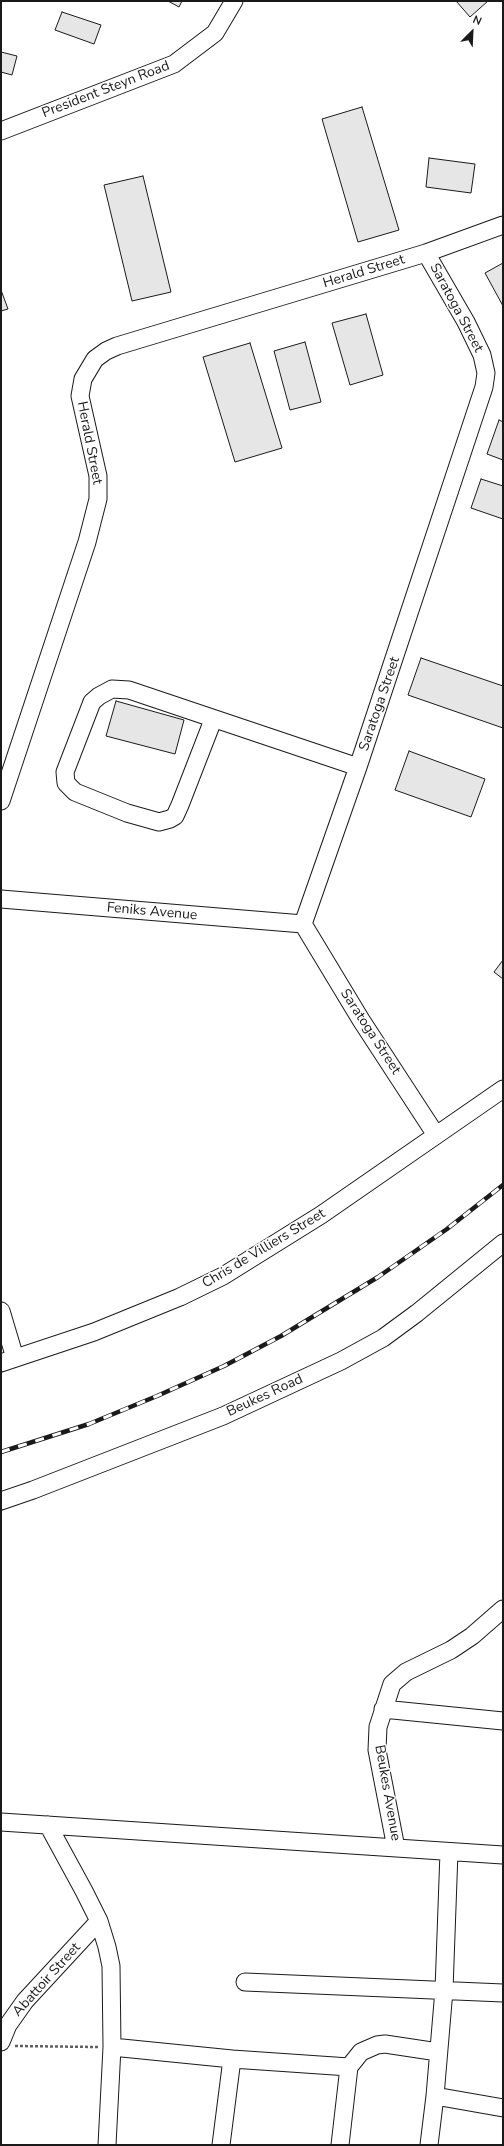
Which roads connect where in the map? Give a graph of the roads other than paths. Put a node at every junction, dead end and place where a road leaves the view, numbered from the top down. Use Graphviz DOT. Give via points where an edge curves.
graph roads {
  1 [pos="234,1"];
  2 [pos="1,131"];
  3 [pos="503,225"];
  4 [pos="426,253"];
  5 [pos="213,720"];
  6 [pos="358,767"];
  7 [pos="1,801"];
  8 [pos="1,899"];
  9 [pos="303,924"];
  10 [pos="503,1089"];
  11 [pos="436,1135"];
  12 [pos="503,1243"];
  13 [pos="1,1311"];
  14 [pos="8,1360"];
  15 [pos="1,1501"];
  16 [pos="503,1609"];
  17 [pos="383,1709"];
  18 [pos="503,1721"];
  19 [pos="1,1822"];
  20 [pos="48,1825"];
  21 [pos="396,1848"];
  22 [pos="449,1852"];
  23 [pos="503,1854"];
  24 [pos="99,1921"];
  25 [pos="245,1982"];
  26 [pos="444,1990"];
  27 [pos="503,1993"];
  28 [pos="5,2044"];
  29 [pos="112,2047"];
  30 [pos="438,2052"];
  31 [pos="232,2059"];
  32 [pos="349,2067"];
  33 [pos="435,2096"];
  34 [pos="503,2108"];
  35 [pos="107,2145"];
  36 [pos="222,2145"];
  37 [pos="340,2145"];
  38 [pos="428,2145"];
  1 -- 2 [label="street, President Steyn Road" via="215,33 174,64"];
  3 -- 4 [label="street, Herald Street"];
  4 -- 6 [label="street, Saratoga Street" via="476,341 486,373 480,405"];
  4 -- 7 [label="street, Herald Street" via="117,346 100,355 90,365 83,379 80,396 98,476 98,499 87,542"];
  5 -- 5 [label="street" via="180,805 175,816 170,819 159,822 127,813 74,792 66,783 65,772 86,714 92,702 105,692 112,689 129,690"];
  5 -- 6 [label="street"];
  6 -- 9 [label="street, Saratoga Street"];
  8 -- 9 [label="street, Feniks Avenue"];
  9 -- 11 [label="street, Saratoga Street" via="361,1020"];
  10 -- 11 [label="street, Chris de Villiers Street"];
  11 -- 14 [label="street, Chris de Villiers Street" via="321,1215 223,1276 115,1324"];
  12 -- 15 [label="street, Beukes Road" via="417,1314 383,1338 341,1361 223,1416"];
  13 -- 14 [label="street"];
  16 -- 17 [label="street, Beukes Avenue" via="472,1636 451,1650 396,1679"];
  17 -- 18 [label="street"];
  17 -- 21 [label="street, Beukes Avenue" via="378,1727 377,1750"];
  19 -- 20 [label="street"];
  20 -- 21 [label="street"];
  20 -- 24 [label="street"];
  21 -- 22 [label="street"];
  22 -- 23 [label="street"];
  22 -- 26 [label="street"];
  24 -- 28 [label="street, Abattoir Street" via="25,2001 8,2025"];
  24 -- 29 [label="street" via="108,1947 110,1966"];
  25 -- 26 [label="street"];
  26 -- 27 [label="street"];
  26 -- 30 [label="street"];
  29 -- 31 [label="street"];
  29 -- 35 [label="street"];
  30 -- 32 [label="street" via="385,2044 362,2052"];
  30 -- 33 [label="street"];
  31 -- 32 [label="street"];
  31 -- 36 [label="street"];
  32 -- 37 [label="street"];
  33 -- 34 [label="street"];
  33 -- 38 [label="street"];
}
